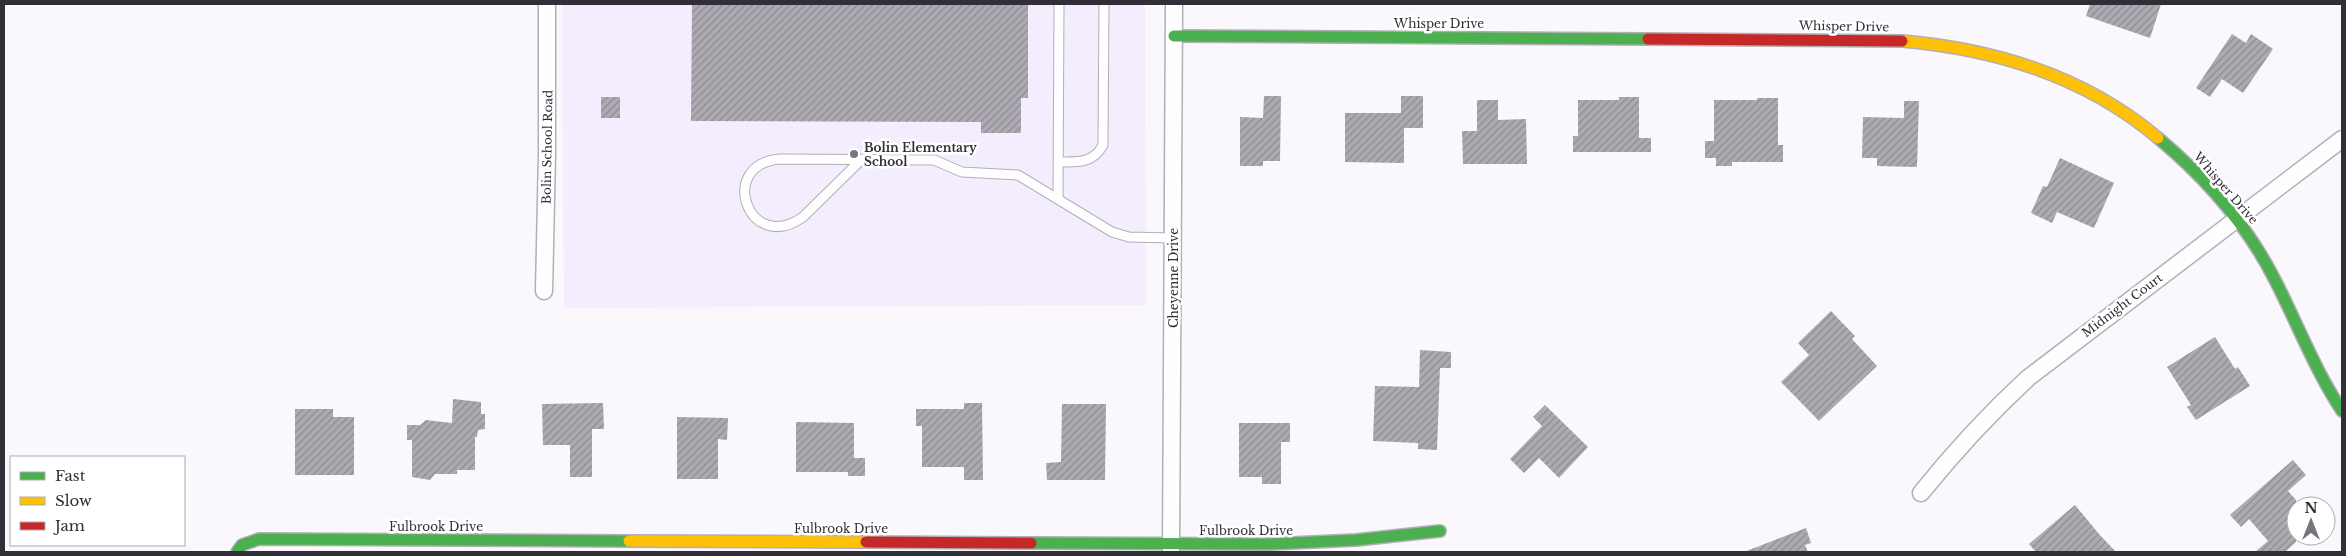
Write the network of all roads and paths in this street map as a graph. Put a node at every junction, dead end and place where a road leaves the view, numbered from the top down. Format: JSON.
{"nodes":[{"id":1,"x":547,"y":4,"type":"edge"},
{"id":2,"x":1060,"y":4,"type":"edge"},
{"id":3,"x":1104,"y":4,"type":"edge"},
{"id":4,"x":1174,"y":4,"type":"edge"},
{"id":5,"x":1174,"y":36,"type":"junction"},
{"id":6,"x":2342,"y":139,"type":"edge"},
{"id":7,"x":862,"y":159,"type":"junction"},
{"id":8,"x":1058,"y":162,"type":"junction"},
{"id":9,"x":1058,"y":199,"type":"junction"},
{"id":10,"x":2237,"y":218,"type":"junction"},
{"id":11,"x":1173,"y":238,"type":"junction"},
{"id":12,"x":544,"y":291,"type":"dead end"},
{"id":13,"x":2342,"y":411,"type":"edge"},
{"id":14,"x":1921,"y":493,"type":"dead end"},
{"id":15,"x":1440,"y":532,"type":"dead end"},
{"id":16,"x":239,"y":548,"type":"edge"},
{"id":17,"x":1170,"y":548,"type":"edge"}],
"edges":[{"from":1,"to":12,"type":"street","name":"Bolin School Road"},
{"from":2,"to":8,"type":"lane"},
{"from":3,"to":8,"type":"lane"},
{"from":4,"to":5,"type":"street","name":"Cheyenne Drive"},
{"from":5,"to":10,"type":"street","name":"Whisper Drive"},
{"from":5,"to":11,"type":"street","name":"Cheyenne Drive"},
{"from":6,"to":10,"type":"street","name":"Midnight Court"},
{"from":7,"to":7,"type":"lane"},
{"from":7,"to":9,"type":"lane"},
{"from":8,"to":9,"type":"lane"},
{"from":9,"to":11,"type":"lane"},
{"from":10,"to":13,"type":"street","name":"Whisper Drive"},
{"from":10,"to":14,"type":"street","name":"Midnight Court"},
{"from":11,"to":17,"type":"street","name":"Cheyenne Drive"},
{"from":15,"to":17,"type":"street","name":"Fulbrook Drive"},
{"from":16,"to":17,"type":"street","name":"Fulbrook Drive"}]}
